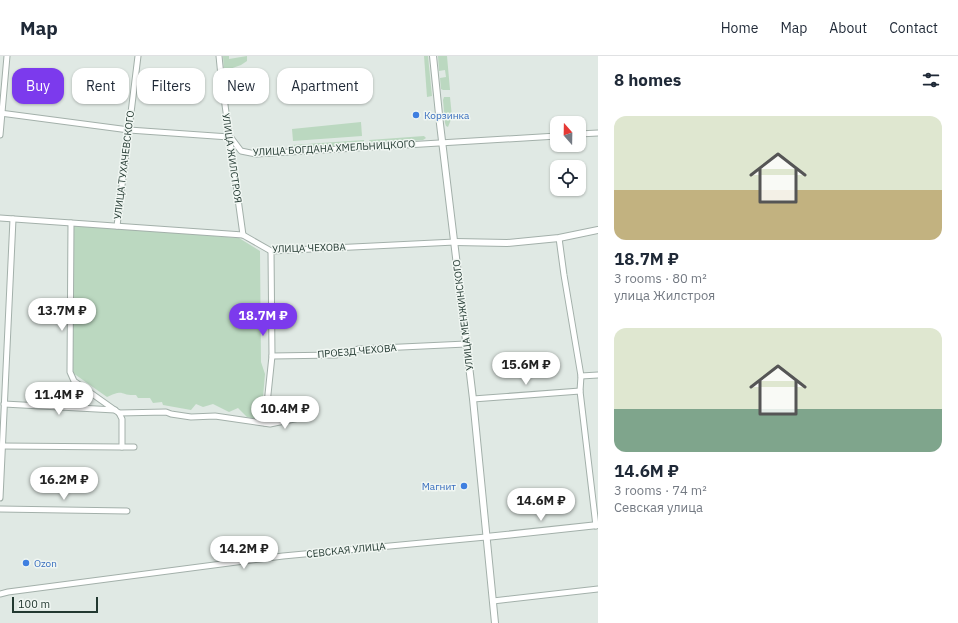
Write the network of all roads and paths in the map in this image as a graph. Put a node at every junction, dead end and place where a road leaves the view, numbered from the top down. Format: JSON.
{"nodes":[{"id":1,"x":8,"y":56,"type":"edge"},
{"id":2,"x":138,"y":56,"type":"edge"},
{"id":3,"x":219,"y":56,"type":"edge"},
{"id":4,"x":433,"y":56,"type":"edge"},
{"id":5,"x":1,"y":113,"type":"edge"},
{"id":6,"x":129,"y":130,"type":"junction"},
{"id":7,"x":598,"y":133,"type":"edge"},
{"id":8,"x":586,"y":134,"type":"edge"},
{"id":9,"x":0,"y":135,"type":"edge"},
{"id":10,"x":550,"y":136,"type":"edge"},
{"id":11,"x":229,"y":137,"type":"junction"},
{"id":12,"x":442,"y":142,"type":"junction"},
{"id":13,"x":0,"y":218,"type":"edge"},
{"id":14,"x":13,"y":219,"type":"junction"},
{"id":15,"x":71,"y":223,"type":"junction"},
{"id":16,"x":117,"y":226,"type":"junction"},
{"id":17,"x":598,"y":230,"type":"edge"},
{"id":18,"x":243,"y":235,"type":"junction"},
{"id":19,"x":559,"y":238,"type":"junction"},
{"id":20,"x":455,"y":242,"type":"junction"},
{"id":21,"x":271,"y":251,"type":"junction"},
{"id":22,"x":466,"y":344,"type":"junction"},
{"id":23,"x":0,"y":350,"type":"edge"},
{"id":24,"x":7,"y":351,"type":"junction"},
{"id":25,"x":272,"y":356,"type":"junction"},
{"id":26,"x":598,"y":375,"type":"edge"},
{"id":27,"x":582,"y":376,"type":"junction"},
{"id":28,"x":580,"y":391,"type":"junction"},
{"id":29,"x":473,"y":399,"type":"junction"},
{"id":30,"x":4,"y":404,"type":"junction"},
{"id":31,"x":117,"y":411,"type":"junction"},
{"id":32,"x":304,"y":417,"type":"dead end"},
{"id":33,"x":265,"y":424,"type":"junction"},
{"id":34,"x":2,"y":446,"type":"junction"},
{"id":35,"x":122,"y":447,"type":"junction"},
{"id":36,"x":134,"y":447,"type":"dead end"},
{"id":37,"x":0,"y":498,"type":"edge"},
{"id":38,"x":0,"y":509,"type":"edge"},
{"id":39,"x":127,"y":510,"type":"dead end"},
{"id":40,"x":597,"y":525,"type":"edge"},
{"id":41,"x":486,"y":537,"type":"junction"},
{"id":42,"x":598,"y":589,"type":"edge"},
{"id":43,"x":0,"y":594,"type":"edge"},
{"id":44,"x":493,"y":602,"type":"junction"},
{"id":45,"x":495,"y":623,"type":"edge"}],
"edges":[{"from":1,"to":5,"type":"street"},
{"from":2,"to":6,"type":"street","name":"УЛИЦА ТУХАЧЕВСКОГО"},
{"from":3,"to":11,"type":"street","name":"УЛИЦА ЖИЛСТРОЯ"},
{"from":4,"to":12,"type":"street","name":"УЛИЦА МЕНЖИНСКОГО"},
{"from":5,"to":6,"type":"street"},
{"from":5,"to":9,"type":"street"},
{"from":6,"to":11,"type":"street"},
{"from":6,"to":16,"type":"street","name":"УЛИЦА ТУХАЧЕВСКОГО"},
{"from":7,"to":8,"type":"street"},
{"from":10,"to":12,"type":"street","name":"УЛИЦА БОГДАНА ХМЕЛЬНИЦКОГО"},
{"from":11,"to":12,"type":"street","name":"УЛИЦА БОГДАНА ХМЕЛЬНИЦКОГО"},
{"from":11,"to":18,"type":"street","name":"УЛИЦА ЖИЛСТРОЯ"},
{"from":12,"to":20,"type":"street","name":"УЛИЦА МЕНЖИНСКОГО"},
{"from":13,"to":14,"type":"street","name":"УЛИЦА ЧЕХОВА"},
{"from":14,"to":15,"type":"street","name":"УЛИЦА ЧЕХОВА"},
{"from":14,"to":24,"type":"street"},
{"from":15,"to":16,"type":"street","name":"УЛИЦА ЧЕХОВА"},
{"from":15,"to":31,"type":"street"},
{"from":16,"to":18,"type":"street","name":"УЛИЦА ЧЕХОВА"},
{"from":17,"to":19,"type":"street","name":"УЛИЦА ЧЕХОВА"},
{"from":18,"to":21,"type":"street","name":"УЛИЦА ЧЕХОВА"},
{"from":19,"to":20,"type":"street","name":"УЛИЦА ЧЕХОВА"},
{"from":19,"to":27,"type":"street"},
{"from":20,"to":21,"type":"street","name":"УЛИЦА ЧЕХОВА"},
{"from":20,"to":22,"type":"street","name":"УЛИЦА МЕНЖИНСКОГО"},
{"from":21,"to":25,"type":"street"},
{"from":22,"to":25,"type":"street","name":"ПРОЕЗД ЧЕХОВА"},
{"from":22,"to":29,"type":"street","name":"УЛИЦА МЕНЖИНСКОГО"},
{"from":23,"to":24,"type":"street"},
{"from":24,"to":30,"type":"street"},
{"from":25,"to":33,"type":"street"},
{"from":26,"to":27,"type":"street"},
{"from":27,"to":28,"type":"street"},
{"from":28,"to":29,"type":"street"},
{"from":28,"to":40,"type":"street"},
{"from":29,"to":41,"type":"street","name":"УЛИЦА МЕНЖИНСКОГО"},
{"from":30,"to":31,"type":"street"},
{"from":30,"to":34,"type":"street"},
{"from":31,"to":33,"type":"street"},
{"from":31,"to":35,"type":"street"},
{"from":32,"to":33,"type":"street"},
{"from":34,"to":35,"type":"street"},
{"from":34,"to":37,"type":"street"},
{"from":35,"to":36,"type":"street"},
{"from":38,"to":39,"type":"street"},
{"from":40,"to":41,"type":"street","name":"СЕВСКАЯ УЛИЦА"},
{"from":41,"to":43,"type":"street","name":"СЕВСКАЯ УЛИЦА"},
{"from":41,"to":44,"type":"street","name":"УЛИЦА МЕНЖИНСКОГО"},
{"from":42,"to":44,"type":"street"},
{"from":44,"to":45,"type":"street","name":"УЛИЦА МЕНЖИНСКОГО"}]}
